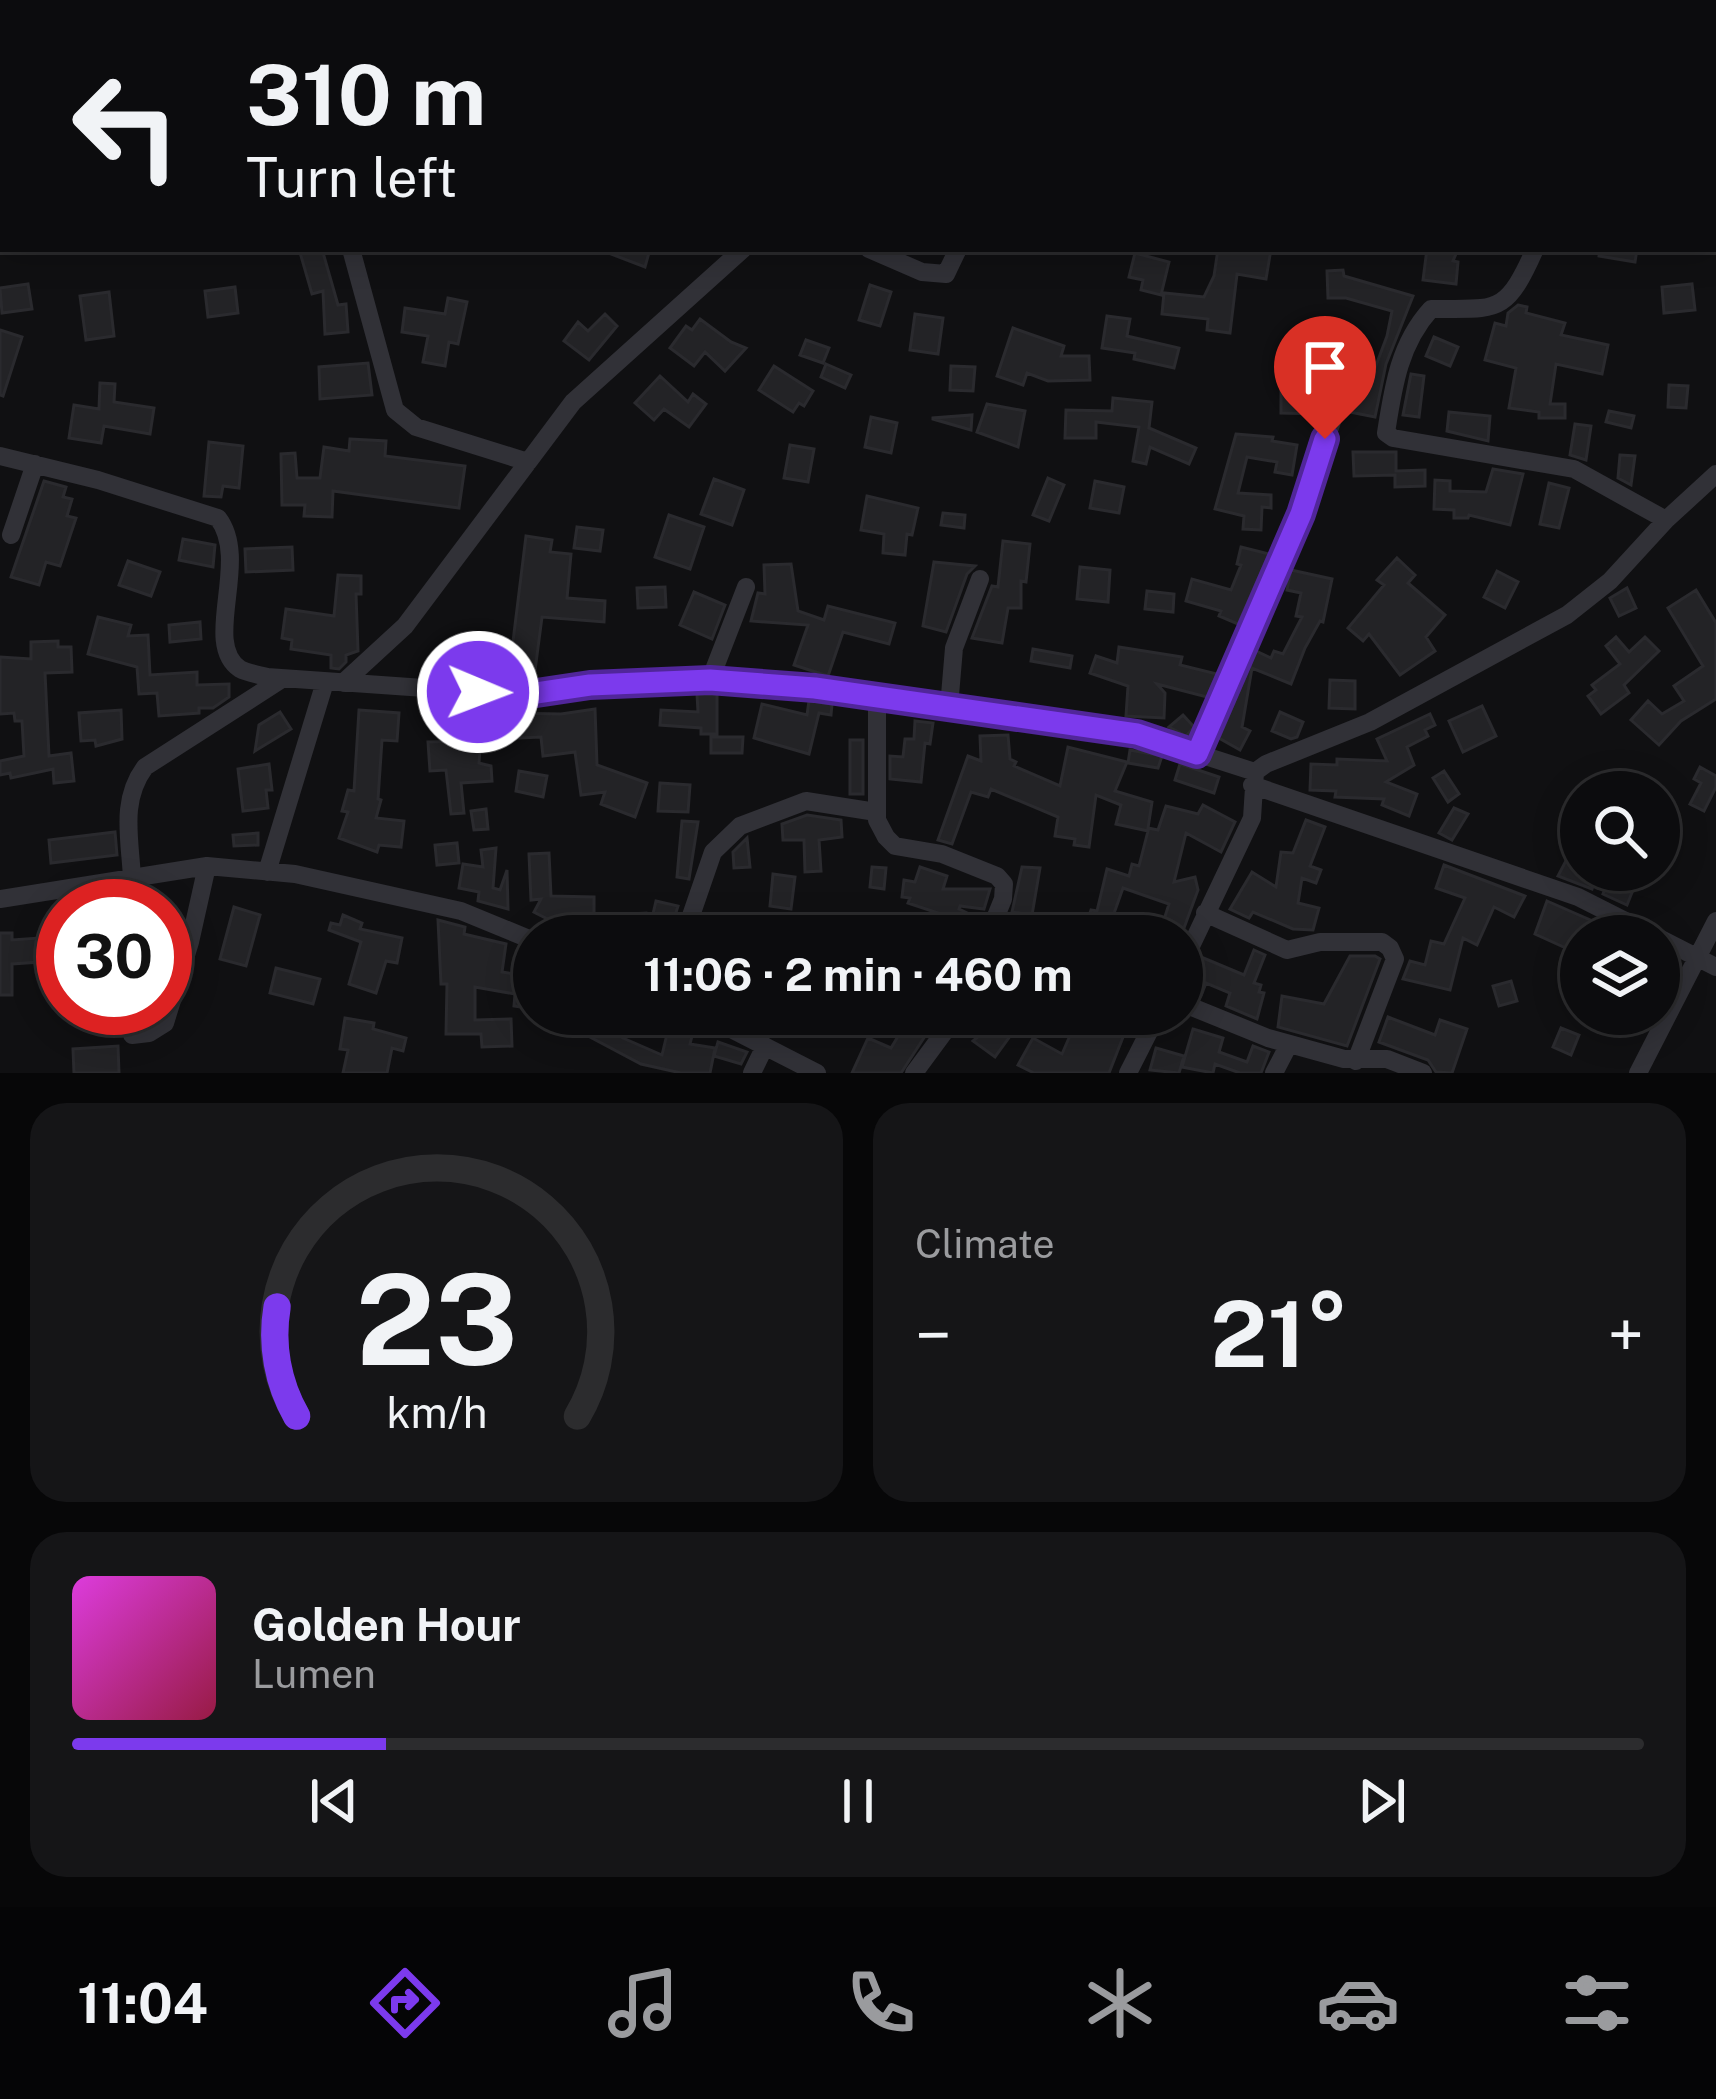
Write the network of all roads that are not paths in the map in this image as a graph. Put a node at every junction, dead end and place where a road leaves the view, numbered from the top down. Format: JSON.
{"nodes":[{"id":1,"x":352,"y":252,"type":"edge"},
{"id":2,"x":740,"y":252,"type":"edge"},
{"id":3,"x":876,"y":252,"type":"edge"},
{"id":4,"x":957,"y":252,"type":"edge"},
{"id":5,"x":1533,"y":252,"type":"edge"},
{"id":6,"x":1351,"y":365,"type":"dead end"},
{"id":7,"x":0,"y":456,"type":"edge"},
{"id":8,"x":528,"y":462,"type":"junction"},
{"id":9,"x":35,"y":464,"type":"junction"},
{"id":10,"x":1716,"y":474,"type":"edge"},
{"id":11,"x":1666,"y":520,"type":"junction"},
{"id":12,"x":10,"y":535,"type":"dead end"},
{"id":13,"x":980,"y":579,"type":"dead end"},
{"id":14,"x":746,"y":586,"type":"dead end"},
{"id":15,"x":282,"y":679,"type":"junction"},
{"id":16,"x":710,"y":680,"type":"junction"},
{"id":17,"x":334,"y":683,"type":"junction"},
{"id":18,"x":878,"y":697,"type":"junction"},
{"id":19,"x":949,"y":707,"type":"junction"},
{"id":20,"x":1197,"y":754,"type":"junction"},
{"id":21,"x":1254,"y":779,"type":"junction"},
{"id":22,"x":876,"y":812,"type":"junction"},
{"id":23,"x":207,"y":866,"type":"junction"},
{"id":24,"x":267,"y":872,"type":"junction"},
{"id":25,"x":132,"y":878,"type":"junction"},
{"id":26,"x":0,"y":899,"type":"edge"},
{"id":27,"x":1205,"y":913,"type":"junction"},
{"id":28,"x":691,"y":915,"type":"edge"},
{"id":29,"x":997,"y":915,"type":"edge"},
{"id":30,"x":1614,"y":915,"type":"edge"},
{"id":31,"x":1203,"y":917,"type":"edge"},
{"id":32,"x":1716,"y":921,"type":"edge"},
{"id":33,"x":513,"y":932,"type":"edge"},
{"id":34,"x":192,"y":933,"type":"edge"},
{"id":35,"x":1680,"y":949,"type":"edge"},
{"id":36,"x":1696,"y":957,"type":"junction"},
{"id":37,"x":1716,"y":967,"type":"edge"},
{"id":38,"x":1203,"y":1011,"type":"edge"},
{"id":39,"x":743,"y":1035,"type":"edge"},
{"id":40,"x":941,"y":1035,"type":"edge"},
{"id":41,"x":1147,"y":1035,"type":"edge"},
{"id":42,"x":1289,"y":1044,"type":"junction"},
{"id":43,"x":765,"y":1046,"type":"junction"},
{"id":44,"x":1356,"y":1061,"type":"junction"},
{"id":45,"x":1392,"y":1068,"type":"edge"},
{"id":46,"x":752,"y":1073,"type":"edge"},
{"id":47,"x":817,"y":1073,"type":"edge"},
{"id":48,"x":914,"y":1073,"type":"edge"},
{"id":49,"x":1128,"y":1073,"type":"edge"},
{"id":50,"x":1274,"y":1073,"type":"edge"},
{"id":51,"x":1423,"y":1073,"type":"edge"},
{"id":52,"x":1638,"y":1073,"type":"edge"}],
"edges":[{"from":1,"to":8,"type":"street"},
{"from":2,"to":8,"type":"street"},
{"from":3,"to":4,"type":"street"},
{"from":5,"to":11,"type":"street"},
{"from":6,"to":20,"type":"street"},
{"from":7,"to":9,"type":"street"},
{"from":8,"to":17,"type":"street"},
{"from":9,"to":12,"type":"street"},
{"from":9,"to":15,"type":"street"},
{"from":10,"to":11,"type":"street"},
{"from":11,"to":21,"type":"street"},
{"from":13,"to":19,"type":"street"},
{"from":14,"to":16,"type":"street"},
{"from":15,"to":17,"type":"street"},
{"from":15,"to":25,"type":"street"},
{"from":16,"to":17,"type":"street"},
{"from":16,"to":18,"type":"street"},
{"from":17,"to":24,"type":"street"},
{"from":18,"to":19,"type":"street"},
{"from":18,"to":22,"type":"street"},
{"from":19,"to":20,"type":"street"},
{"from":20,"to":21,"type":"street"},
{"from":21,"to":27,"type":"street"},
{"from":21,"to":30,"type":"street"},
{"from":22,"to":28,"type":"street"},
{"from":22,"to":29,"type":"street"},
{"from":23,"to":24,"type":"street"},
{"from":23,"to":25,"type":"street"},
{"from":23,"to":34,"type":"street"},
{"from":24,"to":33,"type":"street"},
{"from":25,"to":26,"type":"street"},
{"from":27,"to":31,"type":"street"},
{"from":27,"to":44,"type":"street"},
{"from":32,"to":36,"type":"street"},
{"from":35,"to":36,"type":"street"},
{"from":36,"to":37,"type":"street"},
{"from":36,"to":52,"type":"street"},
{"from":38,"to":42,"type":"street"},
{"from":39,"to":43,"type":"street"},
{"from":40,"to":48,"type":"street"},
{"from":41,"to":49,"type":"street"},
{"from":42,"to":44,"type":"street"},
{"from":42,"to":50,"type":"street"},
{"from":43,"to":46,"type":"street"},
{"from":43,"to":47,"type":"street"},
{"from":44,"to":45,"type":"street"},
{"from":45,"to":51,"type":"street"}]}
